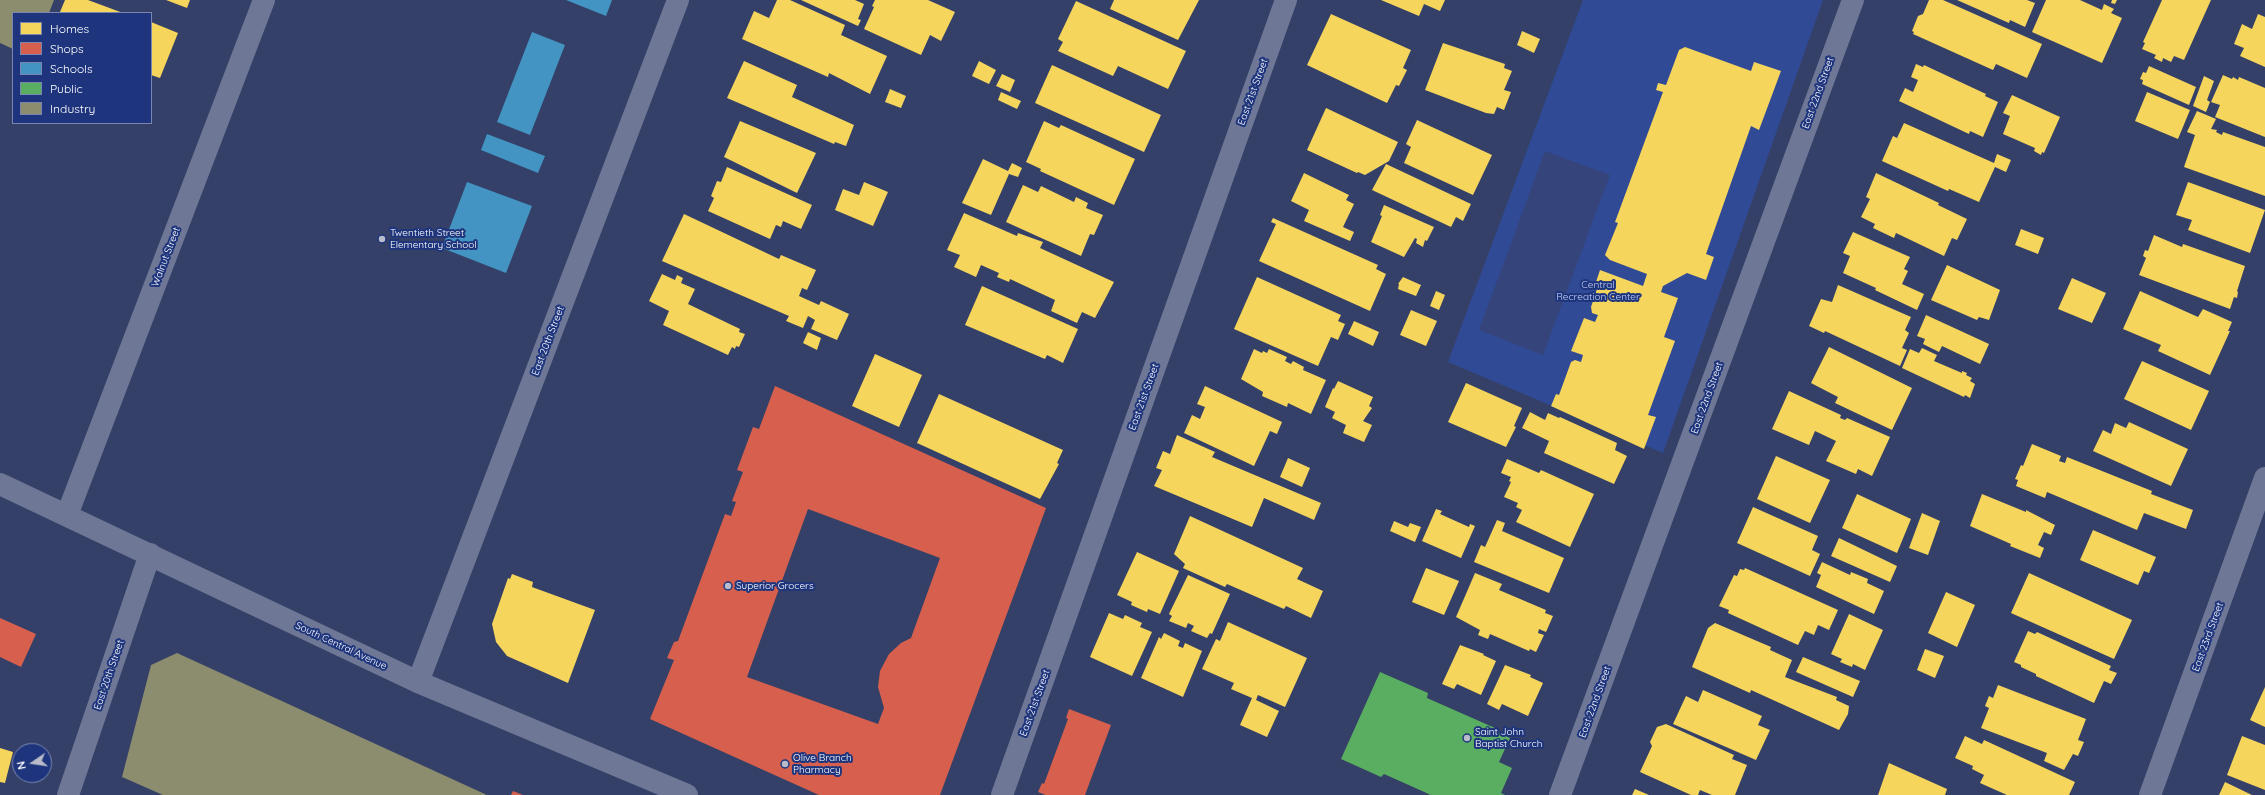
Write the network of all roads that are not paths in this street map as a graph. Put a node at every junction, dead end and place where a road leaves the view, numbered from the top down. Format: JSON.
{"nodes":[{"id":1,"x":264,"y":0,"type":"edge"},
{"id":2,"x":678,"y":0,"type":"edge"},
{"id":3,"x":1286,"y":0,"type":"edge"},
{"id":4,"x":1853,"y":0,"type":"edge"},
{"id":5,"x":2265,"y":478,"type":"edge"},
{"id":6,"x":0,"y":484,"type":"edge"},
{"id":7,"x":67,"y":515,"type":"junction"},
{"id":8,"x":150,"y":554,"type":"junction"},
{"id":9,"x":418,"y":682,"type":"junction"},
{"id":10,"x":660,"y":790,"type":"edge"},
{"id":11,"x":68,"y":795,"type":"edge"},
{"id":12,"x":687,"y":795,"type":"edge"},
{"id":13,"x":1002,"y":795,"type":"edge"},
{"id":14,"x":1560,"y":795,"type":"edge"},
{"id":15,"x":2150,"y":795,"type":"edge"}],
"edges":[{"from":1,"to":7,"type":"street","name":"Walnut Street"},
{"from":2,"to":9,"type":"street","name":"East 20th Street"},
{"from":3,"to":13,"type":"street","name":"East 21st Street"},
{"from":4,"to":14,"type":"street","name":"East 22nd Street"},
{"from":5,"to":15,"type":"street","name":"East 23rd Street"},
{"from":6,"to":7,"type":"main road","name":"South Central Avenue"},
{"from":7,"to":8,"type":"main road","name":"South Central Avenue"},
{"from":8,"to":9,"type":"main road","name":"South Central Avenue"},
{"from":8,"to":11,"type":"street","name":"East 20th Street"},
{"from":9,"to":10,"type":"main road","name":"South Central Avenue"},
{"from":10,"to":12,"type":"main road","name":"South Central Avenue"}]}
